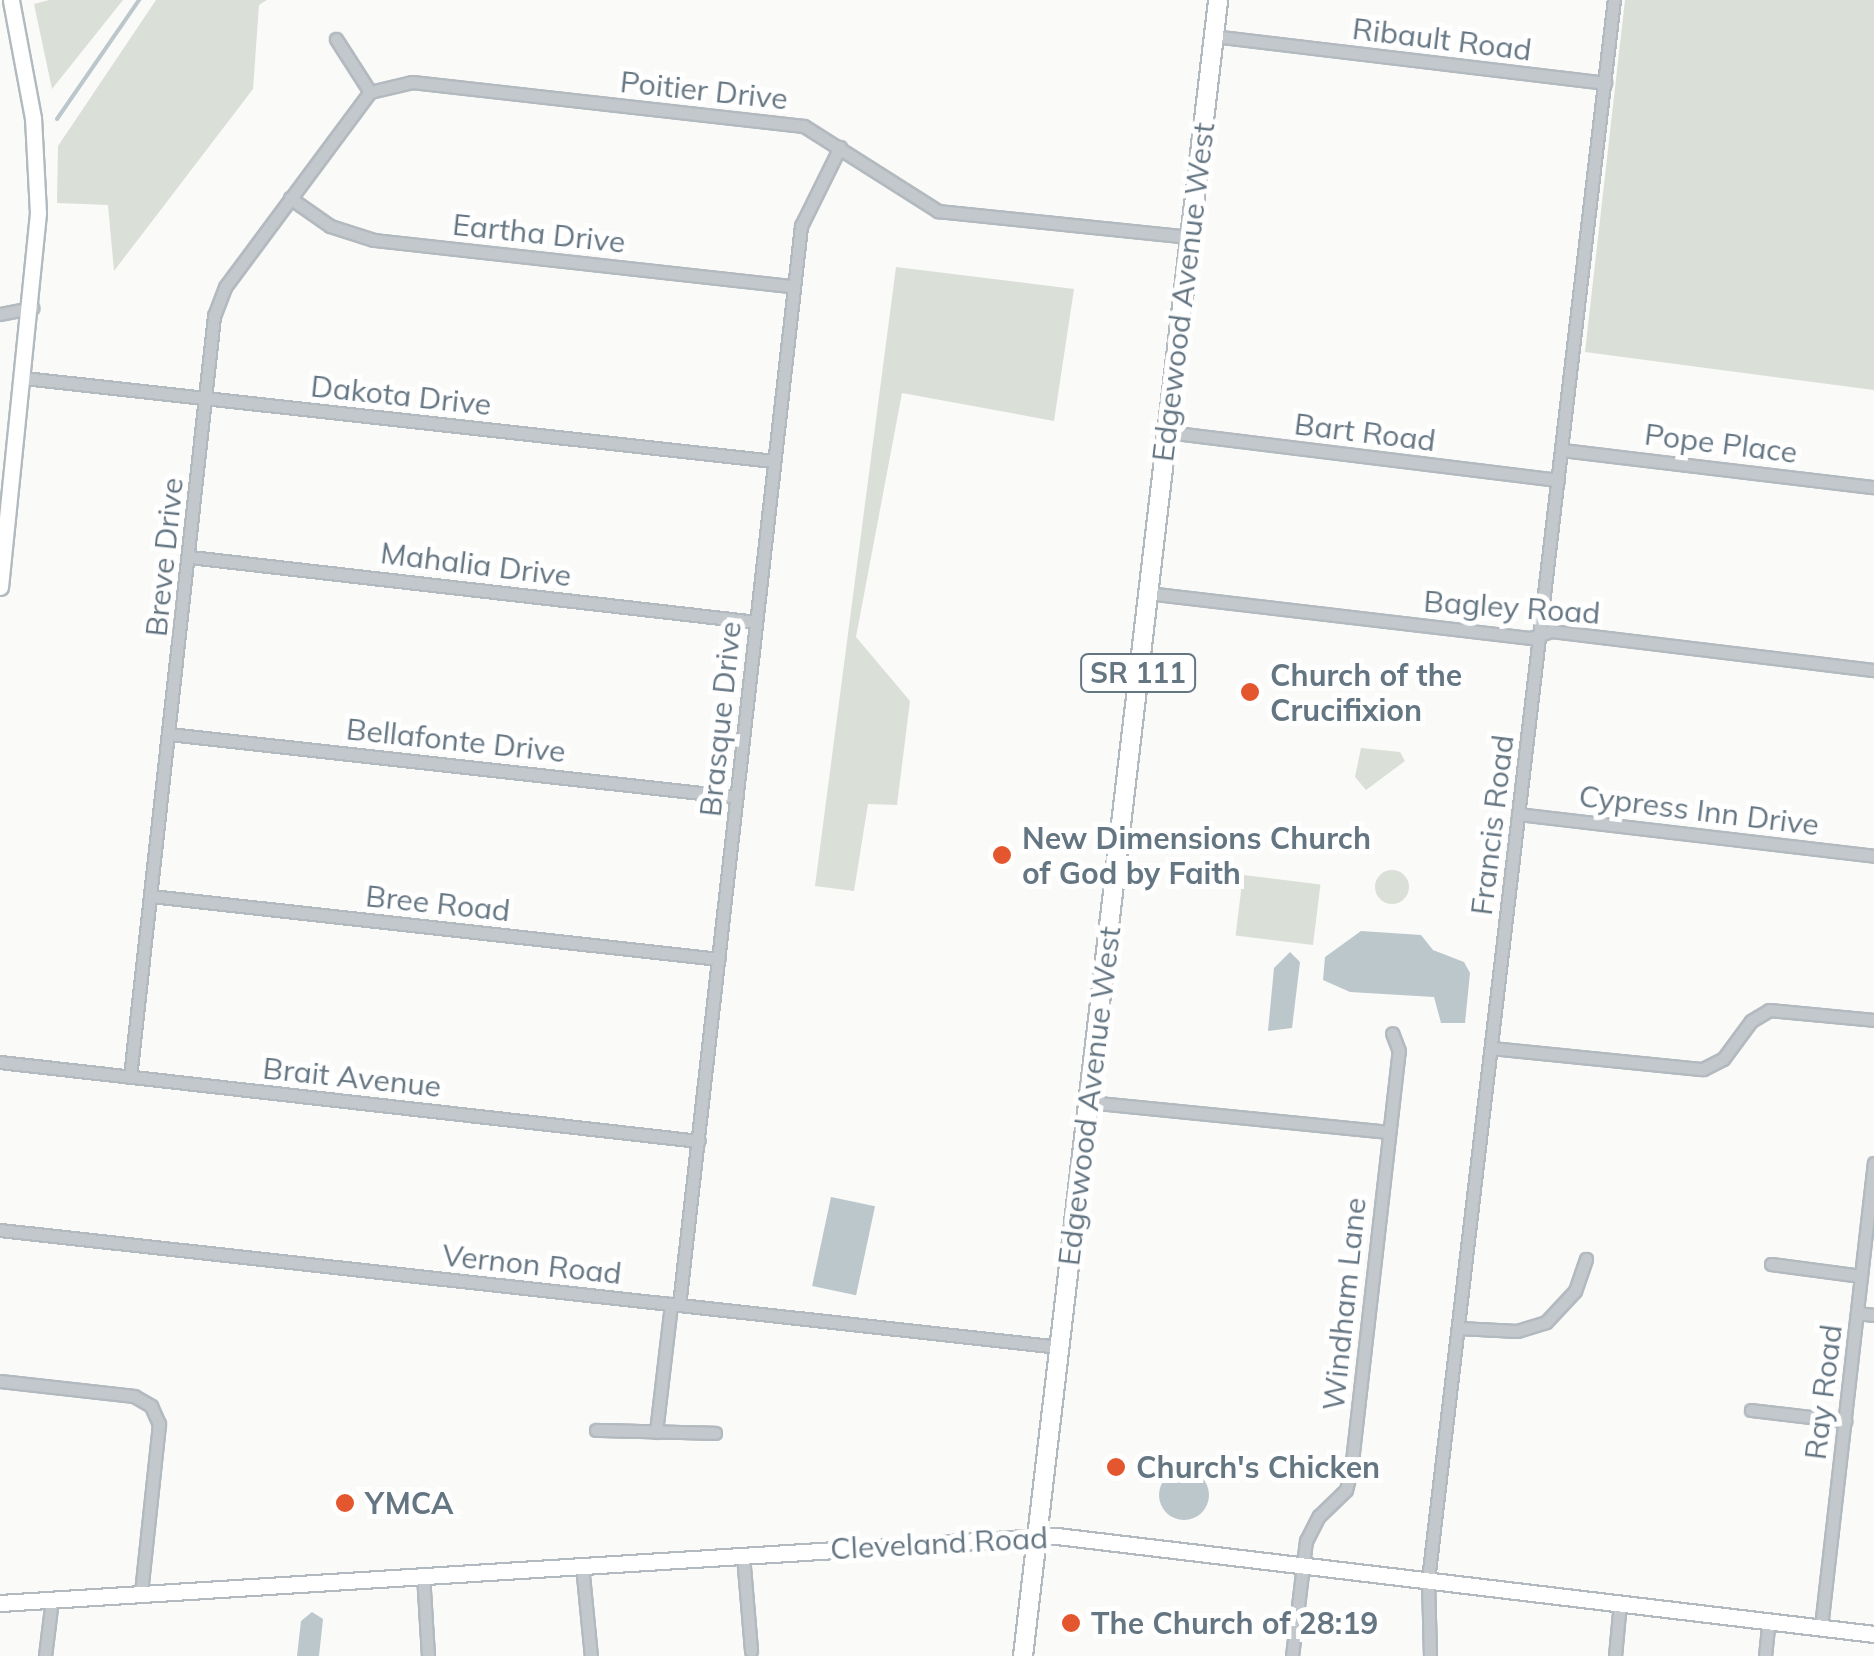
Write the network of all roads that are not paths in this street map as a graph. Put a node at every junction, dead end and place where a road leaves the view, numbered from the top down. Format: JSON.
{"nodes":[{"id":1,"x":1218,"y":0,"type":"edge"},
{"id":2,"x":1614,"y":0,"type":"edge"},
{"id":3,"x":7,"y":4,"type":"edge"},
{"id":4,"x":1213,"y":36,"type":"junction"},
{"id":5,"x":336,"y":39,"type":"dead end"},
{"id":6,"x":1605,"y":83,"type":"junction"},
{"id":7,"x":370,"y":92,"type":"junction"},
{"id":8,"x":840,"y":147,"type":"junction"},
{"id":9,"x":290,"y":198,"type":"junction"},
{"id":10,"x":1190,"y":237,"type":"junction"},
{"id":11,"x":794,"y":286,"type":"junction"},
{"id":12,"x":32,"y":308,"type":"junction"},
{"id":13,"x":0,"y":314,"type":"edge"},
{"id":14,"x":24,"y":378,"type":"junction"},
{"id":15,"x":206,"y":399,"type":"junction"},
{"id":16,"x":1167,"y":432,"type":"junction"},
{"id":17,"x":1562,"y":450,"type":"junction"},
{"id":18,"x":774,"y":462,"type":"junction"},
{"id":19,"x":1558,"y":480,"type":"junction"},
{"id":20,"x":1874,"y":487,"type":"edge"},
{"id":21,"x":190,"y":557,"type":"junction"},
{"id":22,"x":0,"y":587,"type":"edge"},
{"id":23,"x":1148,"y":594,"type":"junction"},
{"id":24,"x":756,"y":622,"type":"junction"},
{"id":25,"x":1540,"y":635,"type":"junction"},
{"id":26,"x":1874,"y":670,"type":"edge"},
{"id":27,"x":169,"y":734,"type":"junction"},
{"id":28,"x":737,"y":797,"type":"junction"},
{"id":29,"x":1518,"y":814,"type":"junction"},
{"id":30,"x":1874,"y":856,"type":"edge"},
{"id":31,"x":151,"y":896,"type":"junction"},
{"id":32,"x":719,"y":959,"type":"junction"},
{"id":33,"x":1874,"y":1020,"type":"edge"},
{"id":34,"x":1392,"y":1033,"type":"dead end"},
{"id":35,"x":1491,"y":1048,"type":"junction"},
{"id":36,"x":0,"y":1062,"type":"edge"},
{"id":37,"x":130,"y":1076,"type":"junction"},
{"id":38,"x":1088,"y":1102,"type":"junction"},
{"id":39,"x":1389,"y":1132,"type":"junction"},
{"id":40,"x":699,"y":1141,"type":"junction"},
{"id":41,"x":1874,"y":1163,"type":"edge"},
{"id":42,"x":0,"y":1230,"type":"edge"},
{"id":43,"x":1586,"y":1259,"type":"dead end"},
{"id":44,"x":1771,"y":1264,"type":"dead end"},
{"id":45,"x":1861,"y":1276,"type":"junction"},
{"id":46,"x":675,"y":1305,"type":"junction"},
{"id":47,"x":1858,"y":1313,"type":"junction"},
{"id":48,"x":1874,"y":1316,"type":"edge"},
{"id":49,"x":1459,"y":1328,"type":"junction"},
{"id":50,"x":1059,"y":1347,"type":"junction"},
{"id":51,"x":0,"y":1381,"type":"edge"},
{"id":52,"x":1750,"y":1410,"type":"dead end"},
{"id":53,"x":1845,"y":1421,"type":"junction"},
{"id":54,"x":596,"y":1430,"type":"dead end"},
{"id":55,"x":656,"y":1432,"type":"junction"},
{"id":56,"x":715,"y":1433,"type":"dead end"},
{"id":57,"x":1038,"y":1536,"type":"junction"},
{"id":58,"x":742,"y":1555,"type":"junction"},
{"id":59,"x":582,"y":1565,"type":"junction"},
{"id":60,"x":1302,"y":1566,"type":"junction"},
{"id":61,"x":423,"y":1574,"type":"junction"},
{"id":62,"x":1428,"y":1580,"type":"junction"},
{"id":63,"x":140,"y":1592,"type":"junction"},
{"id":64,"x":52,"y":1599,"type":"junction"},
{"id":65,"x":0,"y":1602,"type":"edge"},
{"id":66,"x":1620,"y":1602,"type":"junction"},
{"id":67,"x":1770,"y":1620,"type":"junction"},
{"id":68,"x":1821,"y":1627,"type":"junction"},
{"id":69,"x":1874,"y":1634,"type":"edge"},
{"id":70,"x":750,"y":1651,"type":"dead end"},
{"id":71,"x":45,"y":1656,"type":"edge"},
{"id":72,"x":428,"y":1656,"type":"edge"},
{"id":73,"x":591,"y":1656,"type":"edge"},
{"id":74,"x":1023,"y":1656,"type":"edge"},
{"id":75,"x":1292,"y":1656,"type":"edge"},
{"id":76,"x":1430,"y":1656,"type":"edge"},
{"id":77,"x":1614,"y":1656,"type":"edge"},
{"id":78,"x":1766,"y":1656,"type":"edge"}],
"edges":[{"from":1,"to":4,"type":"main road","name":"Edgewood Avenue West","number":"SR 111"},
{"from":2,"to":6,"type":"street","name":"Francis Road"},
{"from":3,"to":12,"type":"street"},
{"from":4,"to":6,"type":"street","name":"Ribault Road"},
{"from":4,"to":10,"type":"main road","name":"Edgewood Avenue West","number":"SR 111"},
{"from":5,"to":7,"type":"street"},
{"from":6,"to":17,"type":"street","name":"Francis Road"},
{"from":7,"to":8,"type":"street","name":"Poitier Drive"},
{"from":7,"to":9,"type":"street","name":"Breve Drive"},
{"from":8,"to":10,"type":"street","name":"Poitier Drive"},
{"from":8,"to":11,"type":"street","name":"Brasque Drive"},
{"from":9,"to":11,"type":"street","name":"Eartha Drive"},
{"from":9,"to":15,"type":"street","name":"Breve Drive"},
{"from":10,"to":16,"type":"main road","name":"Edgewood Avenue West","number":"SR 111"},
{"from":11,"to":18,"type":"street","name":"Brasque Drive"},
{"from":12,"to":13,"type":"street"},
{"from":12,"to":14,"type":"street"},
{"from":14,"to":15,"type":"street","name":"Dakota Drive"},
{"from":14,"to":22,"type":"street"},
{"from":15,"to":18,"type":"street","name":"Dakota Drive"},
{"from":15,"to":21,"type":"street","name":"Breve Drive"},
{"from":16,"to":19,"type":"street","name":"Bart Road"},
{"from":16,"to":23,"type":"main road","name":"Edgewood Avenue West","number":"SR 111"},
{"from":17,"to":19,"type":"street","name":"Francis Road"},
{"from":17,"to":20,"type":"street","name":"Pope Place"},
{"from":18,"to":24,"type":"street","name":"Brasque Drive"},
{"from":19,"to":25,"type":"street","name":"Francis Road"},
{"from":21,"to":24,"type":"street","name":"Mahalia Drive"},
{"from":21,"to":27,"type":"street","name":"Breve Drive"},
{"from":23,"to":25,"type":"street","name":"Bagley Road"},
{"from":23,"to":38,"type":"main road","name":"Edgewood Avenue West","number":"SR 111"},
{"from":24,"to":28,"type":"street","name":"Brasque Drive"},
{"from":25,"to":26,"type":"street","name":"Bagley Road"},
{"from":25,"to":29,"type":"street","name":"Francis Road"},
{"from":27,"to":28,"type":"street","name":"Bellafonte Drive"},
{"from":27,"to":31,"type":"street","name":"Breve Drive"},
{"from":28,"to":32,"type":"street","name":"Brasque Drive"},
{"from":29,"to":30,"type":"street","name":"Cypress Inn Drive"},
{"from":29,"to":35,"type":"street","name":"Francis Road"},
{"from":31,"to":32,"type":"street","name":"Bree Road"},
{"from":31,"to":37,"type":"street","name":"Breve Drive"},
{"from":32,"to":40,"type":"street","name":"Brasque Drive"},
{"from":33,"to":35,"type":"street"},
{"from":34,"to":39,"type":"street","name":"Windham Lane"},
{"from":35,"to":49,"type":"street","name":"Francis Road"},
{"from":36,"to":37,"type":"street","name":"Brait Avenue"},
{"from":37,"to":40,"type":"street","name":"Brait Avenue"},
{"from":38,"to":39,"type":"street"},
{"from":38,"to":50,"type":"main road","name":"Edgewood Avenue West","number":"SR 111"},
{"from":39,"to":60,"type":"street","name":"Windham Lane"},
{"from":40,"to":46,"type":"street","name":"Brasque Drive"},
{"from":41,"to":45,"type":"street","name":"Ray Road"},
{"from":42,"to":46,"type":"street","name":"Vernon Road"},
{"from":43,"to":49,"type":"street"},
{"from":44,"to":45,"type":"street"},
{"from":45,"to":47,"type":"street","name":"Ray Road"},
{"from":46,"to":50,"type":"street","name":"Vernon Road"},
{"from":46,"to":55,"type":"street","name":"Brasque Drive"},
{"from":47,"to":48,"type":"street"},
{"from":47,"to":53,"type":"street","name":"Ray Road"},
{"from":49,"to":62,"type":"street","name":"Francis Road"},
{"from":50,"to":57,"type":"main road","name":"Edgewood Avenue West","number":"SR 111"},
{"from":51,"to":63,"type":"street"},
{"from":52,"to":53,"type":"street"},
{"from":53,"to":68,"type":"street","name":"Ray Road"},
{"from":54,"to":55,"type":"street"},
{"from":55,"to":56,"type":"street"},
{"from":57,"to":58,"type":"street","name":"Cleveland Road"},
{"from":57,"to":60,"type":"street","name":"Cleveland Road"},
{"from":57,"to":74,"type":"main road","name":"Edgewood Avenue West","number":"SR 111"},
{"from":58,"to":59,"type":"street","name":"Cleveland Road"},
{"from":58,"to":70,"type":"street"},
{"from":59,"to":61,"type":"street","name":"Cleveland Road"},
{"from":59,"to":73,"type":"street"},
{"from":60,"to":62,"type":"street","name":"Cleveland Road"},
{"from":60,"to":75,"type":"street","name":"Windham Lane"},
{"from":61,"to":63,"type":"street","name":"Cleveland Road"},
{"from":61,"to":72,"type":"street"},
{"from":62,"to":66,"type":"street","name":"Cleveland Road"},
{"from":62,"to":76,"type":"street","name":"Francis Road"},
{"from":63,"to":64,"type":"street","name":"Cleveland Road"},
{"from":64,"to":65,"type":"street","name":"Cleveland Road"},
{"from":64,"to":71,"type":"street"},
{"from":66,"to":67,"type":"street","name":"Cleveland Road"},
{"from":66,"to":77,"type":"street"},
{"from":67,"to":68,"type":"street","name":"Cleveland Road"},
{"from":67,"to":78,"type":"street"},
{"from":68,"to":69,"type":"street","name":"Cleveland Road"}]}
